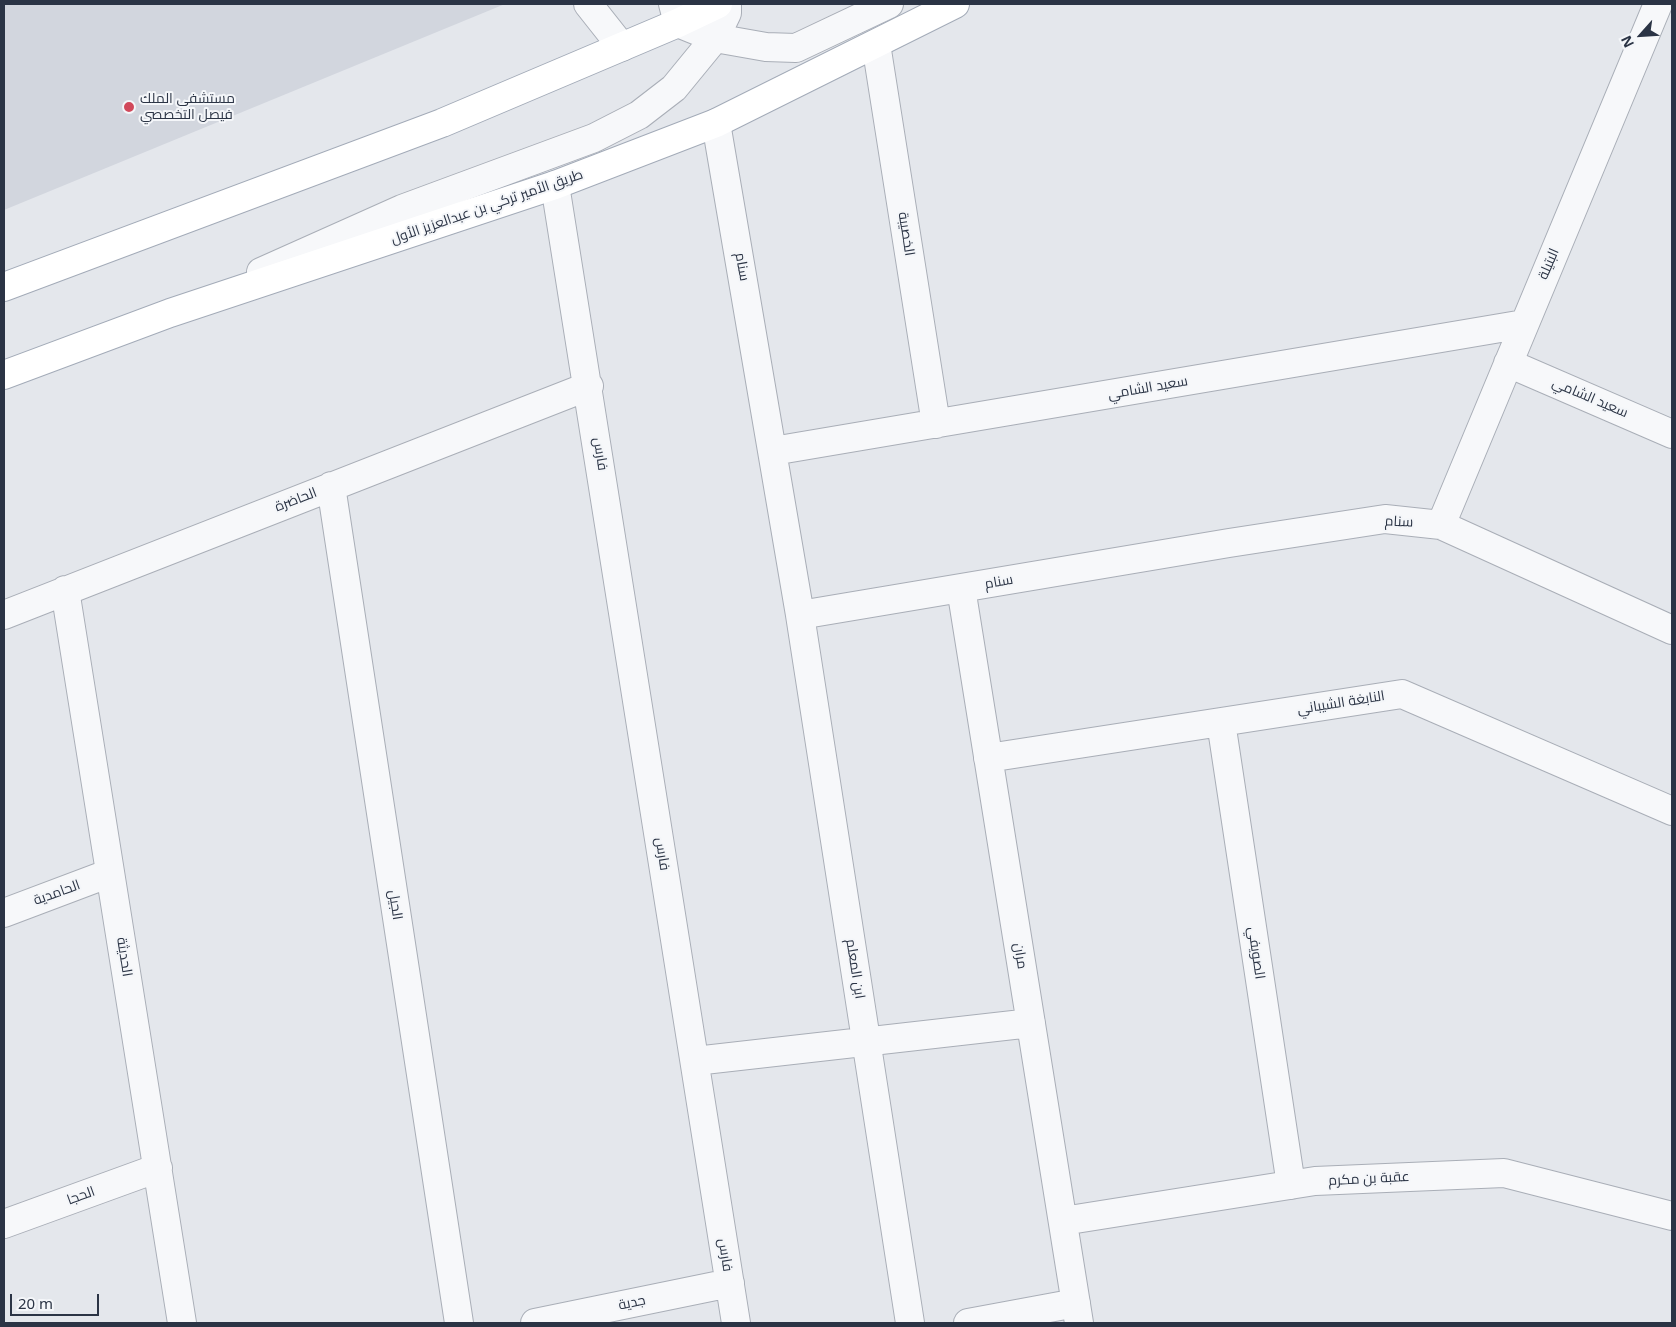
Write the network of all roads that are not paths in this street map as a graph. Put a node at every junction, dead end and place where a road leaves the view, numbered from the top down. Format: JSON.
{"nodes":[{"id":1,"x":588,"y":4,"type":"edge"},
{"id":2,"x":718,"y":4,"type":"edge"},
{"id":3,"x":728,"y":4,"type":"edge"},
{"id":4,"x":888,"y":4,"type":"edge"},
{"id":5,"x":955,"y":4,"type":"edge"},
{"id":6,"x":1658,"y":4,"type":"edge"},
{"id":7,"x":675,"y":14,"type":"edge"},
{"id":8,"x":715,"y":38,"type":"junction"},
{"id":9,"x":876,"y":44,"type":"junction"},
{"id":10,"x":622,"y":47,"type":"junction"},
{"id":11,"x":716,"y":123,"type":"junction"},
{"id":12,"x":555,"y":185,"type":"junction"},
{"id":13,"x":4,"y":287,"type":"edge"},
{"id":14,"x":170,"y":313,"type":"junction"},
{"id":15,"x":1524,"y":324,"type":"junction"},
{"id":16,"x":1508,"y":363,"type":"junction"},
{"id":17,"x":4,"y":375,"type":"edge"},
{"id":18,"x":589,"y":386,"type":"junction"},
{"id":19,"x":936,"y":424,"type":"junction"},
{"id":20,"x":1672,"y":434,"type":"edge"},
{"id":21,"x":773,"y":451,"type":"junction"},
{"id":22,"x":330,"y":486,"type":"junction"},
{"id":23,"x":1441,"y":525,"type":"junction"},
{"id":24,"x":961,"y":588,"type":"junction"},
{"id":25,"x":65,"y":590,"type":"junction"},
{"id":26,"x":4,"y":615,"type":"edge"},
{"id":27,"x":800,"y":615,"type":"junction"},
{"id":28,"x":1672,"y":630,"type":"edge"},
{"id":29,"x":1221,"y":722,"type":"junction"},
{"id":30,"x":988,"y":758,"type":"junction"},
{"id":31,"x":1672,"y":811,"type":"edge"},
{"id":32,"x":110,"y":873,"type":"junction"},
{"id":33,"x":4,"y":913,"type":"edge"},
{"id":34,"x":1031,"y":1023,"type":"junction"},
{"id":35,"x":866,"y":1042,"type":"junction"},
{"id":36,"x":695,"y":1061,"type":"junction"},
{"id":37,"x":158,"y":1168,"type":"junction"},
{"id":38,"x":1290,"y":1185,"type":"junction"},
{"id":39,"x":1672,"y":1216,"type":"edge"},
{"id":40,"x":1063,"y":1221,"type":"junction"},
{"id":41,"x":4,"y":1224,"type":"edge"},
{"id":42,"x":730,"y":1283,"type":"junction"},
{"id":43,"x":1078,"y":1313,"type":"edge"},
{"id":44,"x":182,"y":1323,"type":"edge"},
{"id":45,"x":459,"y":1323,"type":"edge"},
{"id":46,"x":535,"y":1323,"type":"edge"},
{"id":47,"x":736,"y":1323,"type":"edge"},
{"id":48,"x":910,"y":1323,"type":"edge"},
{"id":49,"x":968,"y":1323,"type":"edge"}],
"edges":[{"from":1,"to":10,"type":"street"},
{"from":2,"to":7,"type":"main road"},
{"from":3,"to":8,"type":"street"},
{"from":4,"to":8,"type":"street"},
{"from":5,"to":9,"type":"main road","name":"طريق الأمير تركي بن عبدالعزيز الأول"},
{"from":6,"to":15,"type":"street","name":"البتيلة"},
{"from":7,"to":8,"type":"street"},
{"from":7,"to":10,"type":"main road"},
{"from":8,"to":14,"type":"street"},
{"from":9,"to":11,"type":"main road","name":"طريق الأمير تركي بن عبدالعزيز الأول"},
{"from":9,"to":19,"type":"street","name":"الخصيبة"},
{"from":10,"to":13,"type":"main road"},
{"from":11,"to":12,"type":"main road","name":"طريق الأمير تركي بن عبدالعزيز الأول"},
{"from":11,"to":21,"type":"street","name":"سنام"},
{"from":12,"to":14,"type":"main road","name":"طريق الأمير تركي بن عبدالعزيز الأول"},
{"from":12,"to":18,"type":"street","name":"فارس"},
{"from":14,"to":17,"type":"main road","name":"طريق الأمير تركي بن عبدالعزيز الأول"},
{"from":15,"to":16,"type":"street","name":"البتيلة"},
{"from":15,"to":19,"type":"street","name":"سعيد الشامي"},
{"from":16,"to":20,"type":"street","name":"سعيد الشامي"},
{"from":16,"to":23,"type":"street","name":"البتيلة"},
{"from":18,"to":22,"type":"street","name":"الحاضرة"},
{"from":18,"to":36,"type":"street","name":"فارس"},
{"from":19,"to":21,"type":"street","name":"سعيد الشامي"},
{"from":21,"to":27,"type":"street","name":"سنام"},
{"from":22,"to":25,"type":"street","name":"الحاضرة"},
{"from":22,"to":45,"type":"street","name":"الجيل"},
{"from":23,"to":24,"type":"street","name":"سنام"},
{"from":23,"to":28,"type":"street","name":"سنام"},
{"from":24,"to":27,"type":"street","name":"سنام"},
{"from":24,"to":30,"type":"street","name":"مران"},
{"from":25,"to":26,"type":"street","name":"الحاضرة"},
{"from":25,"to":32,"type":"street","name":"الحديثة"},
{"from":27,"to":35,"type":"street","name":"ابن المعلم"},
{"from":29,"to":30,"type":"street","name":"النابغة الشيباني"},
{"from":29,"to":31,"type":"street","name":"النابغة الشيباني"},
{"from":29,"to":38,"type":"street","name":"الصويفي"},
{"from":30,"to":34,"type":"street","name":"مران"},
{"from":32,"to":33,"type":"street","name":"الحامدية"},
{"from":32,"to":37,"type":"street","name":"الحديثة"},
{"from":34,"to":35,"type":"street"},
{"from":34,"to":40,"type":"street","name":"مران"},
{"from":35,"to":36,"type":"street"},
{"from":35,"to":48,"type":"street","name":"ابن المعلم"},
{"from":36,"to":42,"type":"street","name":"فارس"},
{"from":37,"to":41,"type":"street","name":"الحجا"},
{"from":37,"to":44,"type":"street","name":"الحديثة"},
{"from":38,"to":39,"type":"street","name":"عقبة بن مكرم"},
{"from":38,"to":40,"type":"street","name":"عقبة بن مكرم"},
{"from":40,"to":43,"type":"street","name":"مران"},
{"from":42,"to":46,"type":"street","name":"جدية"},
{"from":42,"to":47,"type":"street","name":"فارس"},
{"from":43,"to":49,"type":"street"}]}
